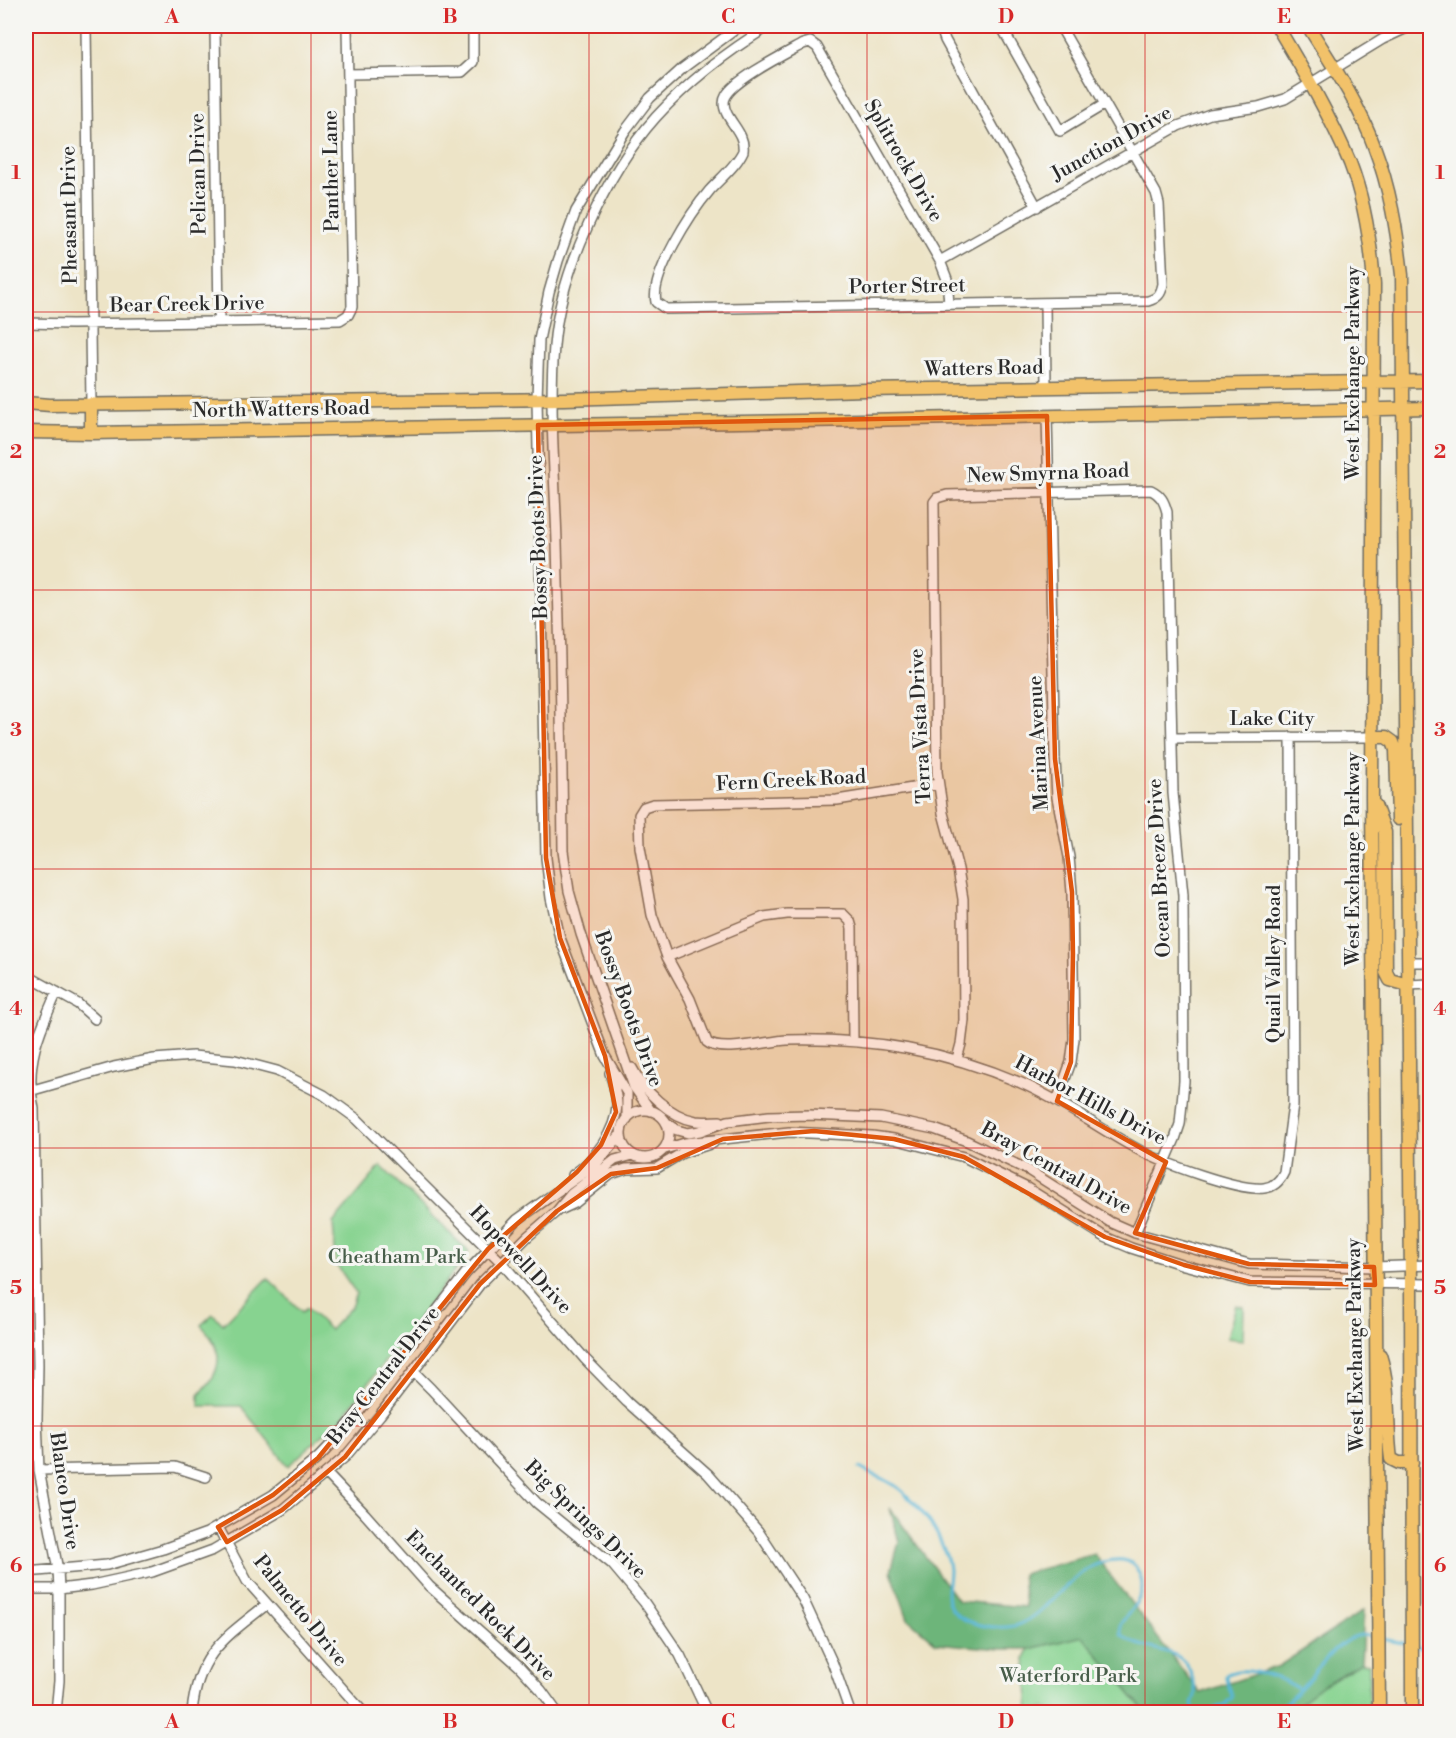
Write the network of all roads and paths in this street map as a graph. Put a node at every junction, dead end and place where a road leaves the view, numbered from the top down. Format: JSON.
{"nodes":[{"id":1,"x":86,"y":26,"type":"edge"},
{"id":2,"x":214,"y":26,"type":"edge"},
{"id":3,"x":347,"y":26,"type":"edge"},
{"id":4,"x":473,"y":26,"type":"edge"},
{"id":5,"x":740,"y":26,"type":"edge"},
{"id":6,"x":769,"y":26,"type":"edge"},
{"id":7,"x":940,"y":26,"type":"edge"},
{"id":8,"x":1001,"y":26,"type":"edge"},
{"id":9,"x":1060,"y":26,"type":"edge"},
{"id":10,"x":1277,"y":26,"type":"edge"},
{"id":11,"x":1308,"y":26,"type":"edge"},
{"id":12,"x":1411,"y":26,"type":"edge"},
{"id":13,"x":683,"y":68,"type":"junction"},
{"id":14,"x":1335,"y":69,"type":"junction"},
{"id":15,"x":348,"y":74,"type":"junction"},
{"id":16,"x":693,"y":81,"type":"junction"},
{"id":17,"x":1311,"y":84,"type":"junction"},
{"id":18,"x":1106,"y":104,"type":"junction"},
{"id":19,"x":1133,"y":152,"type":"junction"},
{"id":20,"x":1037,"y":207,"type":"junction"},
{"id":21,"x":940,"y":261,"type":"junction"},
{"id":22,"x":656,"y":302,"type":"joint"},
{"id":23,"x":1045,"y":303,"type":"junction"},
{"id":24,"x":949,"y":304,"type":"junction"},
{"id":25,"x":348,"y":315,"type":"joint"},
{"id":26,"x":26,"y":322,"type":"edge"},
{"id":27,"x":219,"y":322,"type":"junction"},
{"id":28,"x":90,"y":324,"type":"junction"},
{"id":29,"x":1374,"y":381,"type":"junction"},
{"id":30,"x":1403,"y":381,"type":"junction"},
{"id":31,"x":1431,"y":381,"type":"edge"},
{"id":32,"x":1046,"y":387,"type":"junction"},
{"id":33,"x":537,"y":399,"type":"junction"},
{"id":34,"x":553,"y":399,"type":"junction"},
{"id":35,"x":26,"y":403,"type":"edge"},
{"id":36,"x":91,"y":404,"type":"junction"},
{"id":37,"x":1374,"y":408,"type":"junction"},
{"id":38,"x":1402,"y":408,"type":"junction"},
{"id":39,"x":1431,"y":408,"type":"edge"},
{"id":40,"x":1047,"y":416,"type":"junction"},
{"id":41,"x":538,"y":425,"type":"junction"},
{"id":42,"x":554,"y":425,"type":"junction"},
{"id":43,"x":26,"y":432,"type":"edge"},
{"id":44,"x":91,"y":433,"type":"junction"},
{"id":45,"x":1049,"y":492,"type":"junction"},
{"id":46,"x":1159,"y":494,"type":"joint"},
{"id":47,"x":938,"y":498,"type":"joint"},
{"id":48,"x":1291,"y":737,"type":"junction"},
{"id":49,"x":1372,"y":737,"type":"junction"},
{"id":50,"x":1172,"y":738,"type":"junction"},
{"id":51,"x":938,"y":784,"type":"junction"},
{"id":52,"x":1372,"y":797,"type":"junction"},
{"id":53,"x":1406,"y":852,"type":"junction"},
{"id":54,"x":668,"y":957,"type":"junction"},
{"id":55,"x":1408,"y":962,"type":"junction"},
{"id":56,"x":1431,"y":962,"type":"edge"},
{"id":57,"x":26,"y":975,"type":"edge"},
{"id":58,"x":1431,"y":984,"type":"edge"},
{"id":59,"x":1408,"y":985,"type":"junction"},
{"id":60,"x":57,"y":992,"type":"junction"},
{"id":61,"x":95,"y":1019,"type":"dead end"},
{"id":62,"x":853,"y":1041,"type":"junction"},
{"id":63,"x":622,"y":1050,"type":"junction"},
{"id":64,"x":605,"y":1056,"type":"junction"},
{"id":65,"x":957,"y":1059,"type":"junction"},
{"id":66,"x":28,"y":1091,"type":"edge"},
{"id":67,"x":1057,"y":1101,"type":"junction"},
{"id":68,"x":651,"y":1111,"type":"junction"},
{"id":69,"x":627,"y":1119,"type":"junction"},
{"id":70,"x":728,"y":1121,"type":"junction"},
{"id":71,"x":667,"y":1123,"type":"junction"},
{"id":72,"x":621,"y":1134,"type":"junction"},
{"id":73,"x":723,"y":1139,"type":"junction"},
{"id":74,"x":665,"y":1149,"type":"junction"},
{"id":75,"x":633,"y":1155,"type":"junction"},
{"id":76,"x":1166,"y":1162,"type":"junction"},
{"id":77,"x":1272,"y":1186,"type":"joint"},
{"id":78,"x":551,"y":1195,"type":"junction"},
{"id":79,"x":557,"y":1211,"type":"junction"},
{"id":80,"x":1135,"y":1233,"type":"junction"},
{"id":81,"x":488,"y":1249,"type":"junction"},
{"id":82,"x":502,"y":1263,"type":"junction"},
{"id":83,"x":1431,"y":1265,"type":"edge"},
{"id":84,"x":1411,"y":1266,"type":"junction"},
{"id":85,"x":1374,"y":1267,"type":"junction"},
{"id":86,"x":1411,"y":1284,"type":"junction"},
{"id":87,"x":1431,"y":1284,"type":"edge"},
{"id":88,"x":1375,"y":1285,"type":"junction"},
{"id":89,"x":1375,"y":1339,"type":"junction"},
{"id":90,"x":414,"y":1372,"type":"junction"},
{"id":91,"x":1412,"y":1463,"type":"junction"},
{"id":92,"x":39,"y":1470,"type":"junction"},
{"id":93,"x":326,"y":1473,"type":"junction"},
{"id":94,"x":206,"y":1477,"type":"dead end"},
{"id":95,"x":218,"y":1527,"type":"junction"},
{"id":96,"x":226,"y":1542,"type":"junction"},
{"id":97,"x":58,"y":1570,"type":"junction"},
{"id":98,"x":26,"y":1572,"type":"edge"},
{"id":99,"x":26,"y":1589,"type":"edge"},
{"id":100,"x":59,"y":1589,"type":"junction"},
{"id":101,"x":266,"y":1605,"type":"junction"},
{"id":102,"x":1379,"y":1706,"type":"edge"},
{"id":103,"x":1412,"y":1710,"type":"edge"},
{"id":104,"x":359,"y":1711,"type":"edge"},
{"id":105,"x":56,"y":1713,"type":"edge"},
{"id":106,"x":192,"y":1713,"type":"edge"},
{"id":107,"x":557,"y":1713,"type":"edge"},
{"id":108,"x":707,"y":1713,"type":"edge"},
{"id":109,"x":850,"y":1713,"type":"edge"}],
"edges":[{"from":1,"to":28,"type":"street","name":"Pheasant Drive"},
{"from":2,"to":27,"type":"street","name":"Pelican Drive"},
{"from":3,"to":15,"type":"street","name":"Panther Lane"},
{"from":4,"to":15,"type":"street"},
{"from":5,"to":13,"type":"street","name":"Bossy Boots Drive"},
{"from":6,"to":16,"type":"street","name":"Bossy Boots Drive"},
{"from":7,"to":20,"type":"street"},
{"from":8,"to":18,"type":"street"},
{"from":9,"to":18,"type":"street"},
{"from":10,"to":17,"type":"main road","name":"West Exchange Parkway"},
{"from":11,"to":14,"type":"main road"},
{"from":12,"to":14,"type":"street","name":"Junction Drive"},
{"from":13,"to":16,"type":"street"},
{"from":13,"to":33,"type":"street","name":"Bossy Boots Drive"},
{"from":14,"to":17,"type":"street","name":"Junction Drive"},
{"from":14,"to":30,"type":"main road"},
{"from":15,"to":25,"type":"street","name":"Panther Lane"},
{"from":16,"to":34,"type":"street","name":"Bossy Boots Drive"},
{"from":17,"to":19,"type":"street","name":"Junction Drive"},
{"from":17,"to":29,"type":"main road","name":"West Exchange Parkway"},
{"from":18,"to":19,"type":"street"},
{"from":19,"to":20,"type":"street","name":"Junction Drive"},
{"from":19,"to":23,"type":"street","name":"Porter Street"},
{"from":20,"to":21,"type":"street","name":"Junction Drive"},
{"from":21,"to":22,"type":"street","name":"Splitrock Drive"},
{"from":21,"to":24,"type":"street","name":"Splitrock Drive"},
{"from":22,"to":24,"type":"street","name":"Porter Street"},
{"from":23,"to":24,"type":"street","name":"Porter Street"},
{"from":23,"to":32,"type":"street"},
{"from":25,"to":27,"type":"street","name":"Bear Creek Drive"},
{"from":26,"to":28,"type":"street","name":"Bear Creek Drive"},
{"from":27,"to":28,"type":"street","name":"Bear Creek Drive"},
{"from":28,"to":36,"type":"street","name":"Pheasant Drive"},
{"from":29,"to":30,"type":"main road","name":"Watters Road"},
{"from":29,"to":32,"type":"main road","name":"Watters Road"},
{"from":29,"to":37,"type":"main road","name":"West Exchange Parkway"},
{"from":30,"to":31,"type":"main road","name":"Watters Road"},
{"from":30,"to":38,"type":"main road"},
{"from":32,"to":34,"type":"main road","name":"Watters Road"},
{"from":33,"to":34,"type":"main road","name":"Watters Road"},
{"from":33,"to":36,"type":"main road","name":"North Watters Road"},
{"from":33,"to":41,"type":"street","name":"Bossy Boots Drive"},
{"from":34,"to":42,"type":"street","name":"Bossy Boots Drive"},
{"from":35,"to":36,"type":"main road","name":"North Watters Road"},
{"from":36,"to":44,"type":"main road"},
{"from":37,"to":38,"type":"main road"},
{"from":37,"to":40,"type":"main road"},
{"from":37,"to":49,"type":"main road","name":"West Exchange Parkway"},
{"from":38,"to":39,"type":"main road"},
{"from":38,"to":53,"type":"main road"},
{"from":40,"to":42,"type":"main road"},
{"from":40,"to":45,"type":"street","name":"Marina Avenue"},
{"from":41,"to":42,"type":"main road"},
{"from":41,"to":44,"type":"main road","name":"North Watters Road"},
{"from":41,"to":64,"type":"street","name":"Bossy Boots Drive"},
{"from":42,"to":63,"type":"street","name":"Bossy Boots Drive"},
{"from":43,"to":44,"type":"main road","name":"North Watters Road"},
{"from":45,"to":46,"type":"street","name":"New Smyrna Road"},
{"from":45,"to":47,"type":"street","name":"New Smyrna Road"},
{"from":45,"to":67,"type":"street","name":"Marina Avenue"},
{"from":46,"to":50,"type":"street","name":"Ocean Breeze Drive"},
{"from":47,"to":51,"type":"street","name":"Terra Vista Drive"},
{"from":48,"to":49,"type":"street","name":"Lake City"},
{"from":48,"to":50,"type":"street","name":"Lake City"},
{"from":48,"to":77,"type":"street","name":"Quail Valley Road"},
{"from":49,"to":52,"type":"main road","name":"West Exchange Parkway"},
{"from":49,"to":53,"type":"main road"},
{"from":50,"to":76,"type":"street","name":"Ocean Breeze Drive"},
{"from":51,"to":54,"type":"street","name":"Fern Creek Road"},
{"from":51,"to":65,"type":"street","name":"Terra Vista Drive"},
{"from":52,"to":59,"type":"main road"},
{"from":52,"to":85,"type":"main road","name":"West Exchange Parkway"},
{"from":53,"to":55,"type":"main road"},
{"from":54,"to":62,"type":"street","name":"Harbor Hills Drive"},
{"from":54,"to":62,"type":"street"},
{"from":55,"to":56,"type":"street"},
{"from":55,"to":59,"type":"main road"},
{"from":57,"to":60,"type":"street"},
{"from":58,"to":59,"type":"street"},
{"from":59,"to":84,"type":"main road"},
{"from":60,"to":61,"type":"street"},
{"from":60,"to":66,"type":"street","name":"Blanco Drive"},
{"from":62,"to":65,"type":"street","name":"Harbor Hills Drive"},
{"from":63,"to":68,"type":"street","name":"Bossy Boots Drive"},
{"from":63,"to":70,"type":"street"},
{"from":64,"to":69,"type":"street","name":"Bossy Boots Drive"},
{"from":64,"to":78,"type":"street"},
{"from":65,"to":67,"type":"street","name":"Harbor Hills Drive"},
{"from":66,"to":81,"type":"street","name":"Hopewell Drive"},
{"from":66,"to":92,"type":"street","name":"Blanco Drive"},
{"from":67,"to":76,"type":"street","name":"Harbor Hills Drive"},
{"from":68,"to":69,"type":"street"},
{"from":68,"to":71,"type":"street"},
{"from":69,"to":72,"type":"street"},
{"from":70,"to":71,"type":"street","name":"Bray Central Drive"},
{"from":70,"to":80,"type":"street","name":"Bray Central Drive"},
{"from":71,"to":74,"type":"street"},
{"from":72,"to":75,"type":"street"},
{"from":72,"to":78,"type":"street","name":"Bray Central Drive"},
{"from":73,"to":74,"type":"street","name":"Bray Central Drive"},
{"from":73,"to":79,"type":"street"},
{"from":73,"to":88,"type":"street","name":"Bray Central Drive"},
{"from":74,"to":75,"type":"street"},
{"from":75,"to":79,"type":"street","name":"Bray Central Drive"},
{"from":76,"to":77,"type":"street","name":"Harbor Hills Drive"},
{"from":76,"to":80,"type":"street","name":"Ocean Breeze Drive"},
{"from":78,"to":81,"type":"street","name":"Bray Central Drive"},
{"from":79,"to":82,"type":"street","name":"Bray Central Drive"},
{"from":80,"to":85,"type":"street","name":"Bray Central Drive"},
{"from":81,"to":82,"type":"street","name":"Hopewell Drive"},
{"from":81,"to":95,"type":"street","name":"Bray Central Drive"},
{"from":82,"to":90,"type":"street","name":"Bray Central Drive"},
{"from":82,"to":109,"type":"street","name":"Hopewell Drive"},
{"from":83,"to":84,"type":"street","name":"Bray Central Drive"},
{"from":84,"to":85,"type":"street","name":"Bray Central Drive"},
{"from":84,"to":86,"type":"main road"},
{"from":85,"to":88,"type":"main road","name":"West Exchange Parkway"},
{"from":86,"to":87,"type":"street","name":"Bray Central Drive"},
{"from":86,"to":88,"type":"street","name":"Bray Central Drive"},
{"from":86,"to":91,"type":"main road"},
{"from":88,"to":89,"type":"main road","name":"West Exchange Parkway"},
{"from":89,"to":91,"type":"main road"},
{"from":89,"to":102,"type":"main road","name":"West Exchange Parkway"},
{"from":90,"to":93,"type":"street","name":"Bray Central Drive"},
{"from":90,"to":108,"type":"street","name":"Big Springs Drive"},
{"from":91,"to":103,"type":"main road"},
{"from":92,"to":94,"type":"street"},
{"from":92,"to":97,"type":"street","name":"Blanco Drive"},
{"from":93,"to":96,"type":"street","name":"Bray Central Drive"},
{"from":93,"to":107,"type":"street","name":"Enchanted Rock Drive"},
{"from":95,"to":96,"type":"street","name":"Palmetto Drive"},
{"from":95,"to":97,"type":"street","name":"Bray Central Drive"},
{"from":96,"to":100,"type":"street","name":"Bray Central Drive"},
{"from":96,"to":101,"type":"street","name":"Palmetto Drive"},
{"from":97,"to":98,"type":"street","name":"Bray Central Drive"},
{"from":97,"to":100,"type":"street","name":"Blanco Drive"},
{"from":99,"to":100,"type":"street","name":"Bray Central Drive"},
{"from":100,"to":105,"type":"street","name":"Blanco Drive"},
{"from":101,"to":104,"type":"street","name":"Palmetto Drive"},
{"from":101,"to":106,"type":"street"}]}
